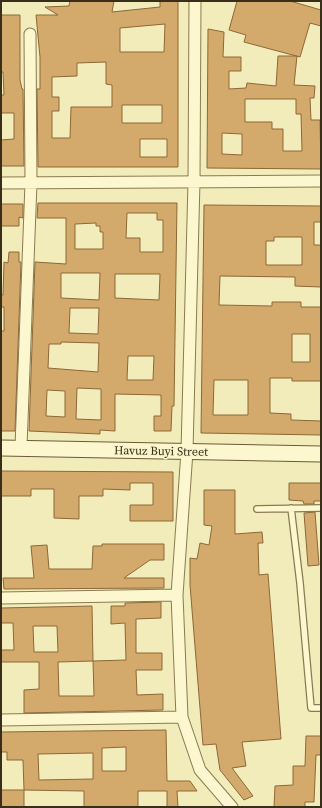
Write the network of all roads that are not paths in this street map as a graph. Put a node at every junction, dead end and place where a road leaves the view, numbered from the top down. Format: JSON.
{"nodes":[{"id":1,"x":195,"y":1,"type":"edge"},
{"id":2,"x":30,"y":34,"type":"dead end"},
{"id":3,"x":321,"y":181,"type":"edge"},
{"id":4,"x":194,"y":182,"type":"junction"},
{"id":5,"x":1,"y":183,"type":"edge"},
{"id":6,"x":31,"y":183,"type":"junction"},
{"id":7,"x":21,"y":447,"type":"junction"},
{"id":8,"x":1,"y":448,"type":"edge"},
{"id":9,"x":187,"y":452,"type":"junction"},
{"id":10,"x":321,"y":454,"type":"edge"},
{"id":11,"x":291,"y":508,"type":"junction"},
{"id":12,"x":321,"y":508,"type":"edge"},
{"id":13,"x":257,"y":509,"type":"dead end"},
{"id":14,"x":177,"y":596,"type":"junction"},
{"id":15,"x":1,"y":598,"type":"edge"},
{"id":16,"x":321,"y":708,"type":"edge"},
{"id":17,"x":182,"y":717,"type":"junction"},
{"id":18,"x":1,"y":720,"type":"edge"},
{"id":19,"x":232,"y":807,"type":"edge"}],
"edges":[{"from":1,"to":4,"type":"street"},
{"from":2,"to":6,"type":"street"},
{"from":3,"to":4,"type":"street"},
{"from":4,"to":6,"type":"street"},
{"from":4,"to":9,"type":"street"},
{"from":5,"to":6,"type":"street"},
{"from":6,"to":7,"type":"street"},
{"from":7,"to":8,"type":"main road","name":"Havuz Buyi Street"},
{"from":7,"to":9,"type":"main road","name":"Havuz Buyi Street"},
{"from":9,"to":10,"type":"main road","name":"Havuz Buyi Street"},
{"from":9,"to":14,"type":"street"},
{"from":11,"to":12,"type":"lane"},
{"from":11,"to":13,"type":"lane"},
{"from":11,"to":16,"type":"lane"},
{"from":14,"to":15,"type":"street"},
{"from":14,"to":17,"type":"street"},
{"from":17,"to":18,"type":"street"},
{"from":17,"to":19,"type":"street"}]}
